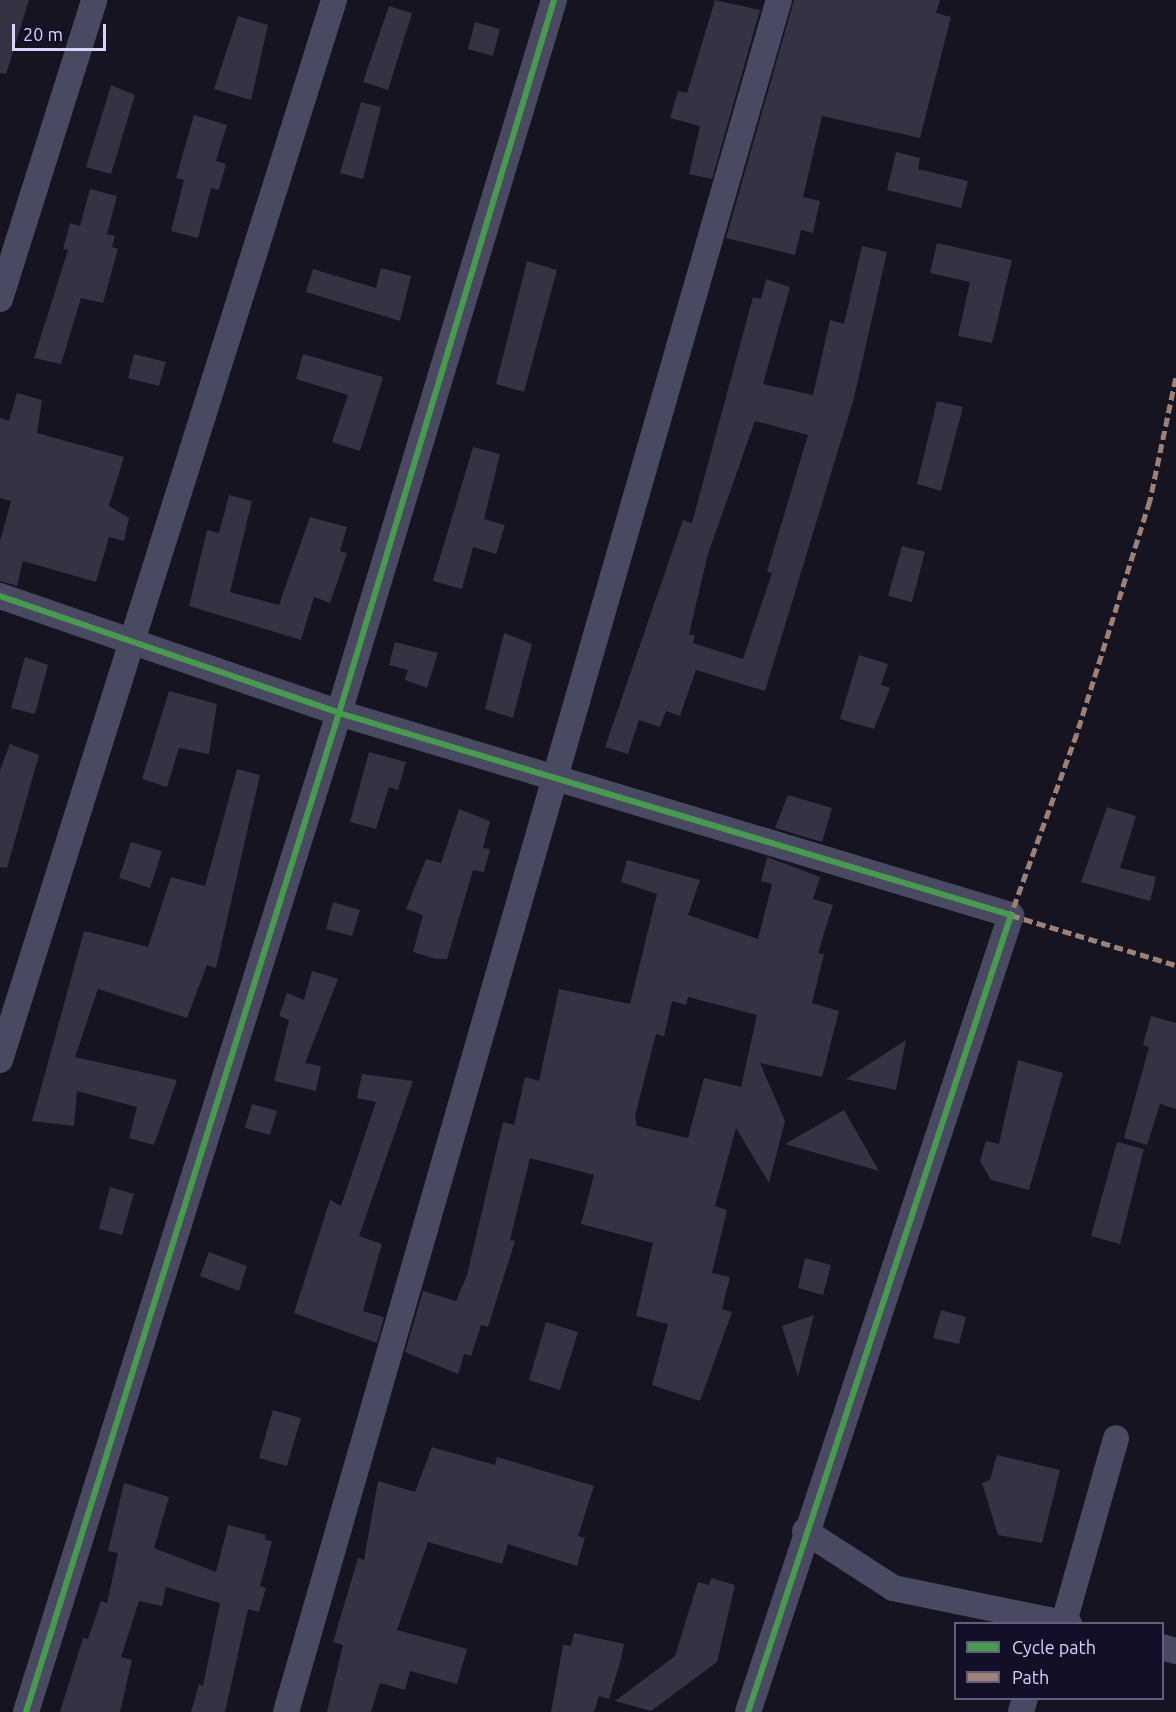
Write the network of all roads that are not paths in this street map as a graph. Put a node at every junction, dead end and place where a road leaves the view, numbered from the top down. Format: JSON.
{"nodes":[{"id":1,"x":94,"y":0,"type":"edge"},
{"id":2,"x":334,"y":0,"type":"edge"},
{"id":3,"x":554,"y":0,"type":"edge"},
{"id":4,"x":779,"y":0,"type":"edge"},
{"id":5,"x":0,"y":299,"type":"edge"},
{"id":6,"x":0,"y":596,"type":"edge"},
{"id":7,"x":134,"y":644,"type":"junction"},
{"id":8,"x":339,"y":713,"type":"junction"},
{"id":9,"x":557,"y":780,"type":"junction"},
{"id":10,"x":0,"y":1060,"type":"edge"},
{"id":11,"x":1116,"y":1438,"type":"dead end"},
{"id":12,"x":805,"y":1531,"type":"junction"},
{"id":13,"x":1058,"y":1622,"type":"edge"},
{"id":14,"x":26,"y":1712,"type":"edge"},
{"id":15,"x":286,"y":1712,"type":"edge"},
{"id":16,"x":748,"y":1712,"type":"edge"}],
"edges":[{"from":1,"to":5,"type":"street"},
{"from":2,"to":7,"type":"street"},
{"from":3,"to":8,"type":"street"},
{"from":4,"to":9,"type":"street"},
{"from":6,"to":7,"type":"street"},
{"from":7,"to":8,"type":"street"},
{"from":7,"to":10,"type":"street"},
{"from":8,"to":9,"type":"street"},
{"from":8,"to":14,"type":"street"},
{"from":9,"to":12,"type":"street"},
{"from":9,"to":15,"type":"street"},
{"from":11,"to":13,"type":"street"},
{"from":12,"to":13,"type":"street"},
{"from":12,"to":16,"type":"street"}]}
